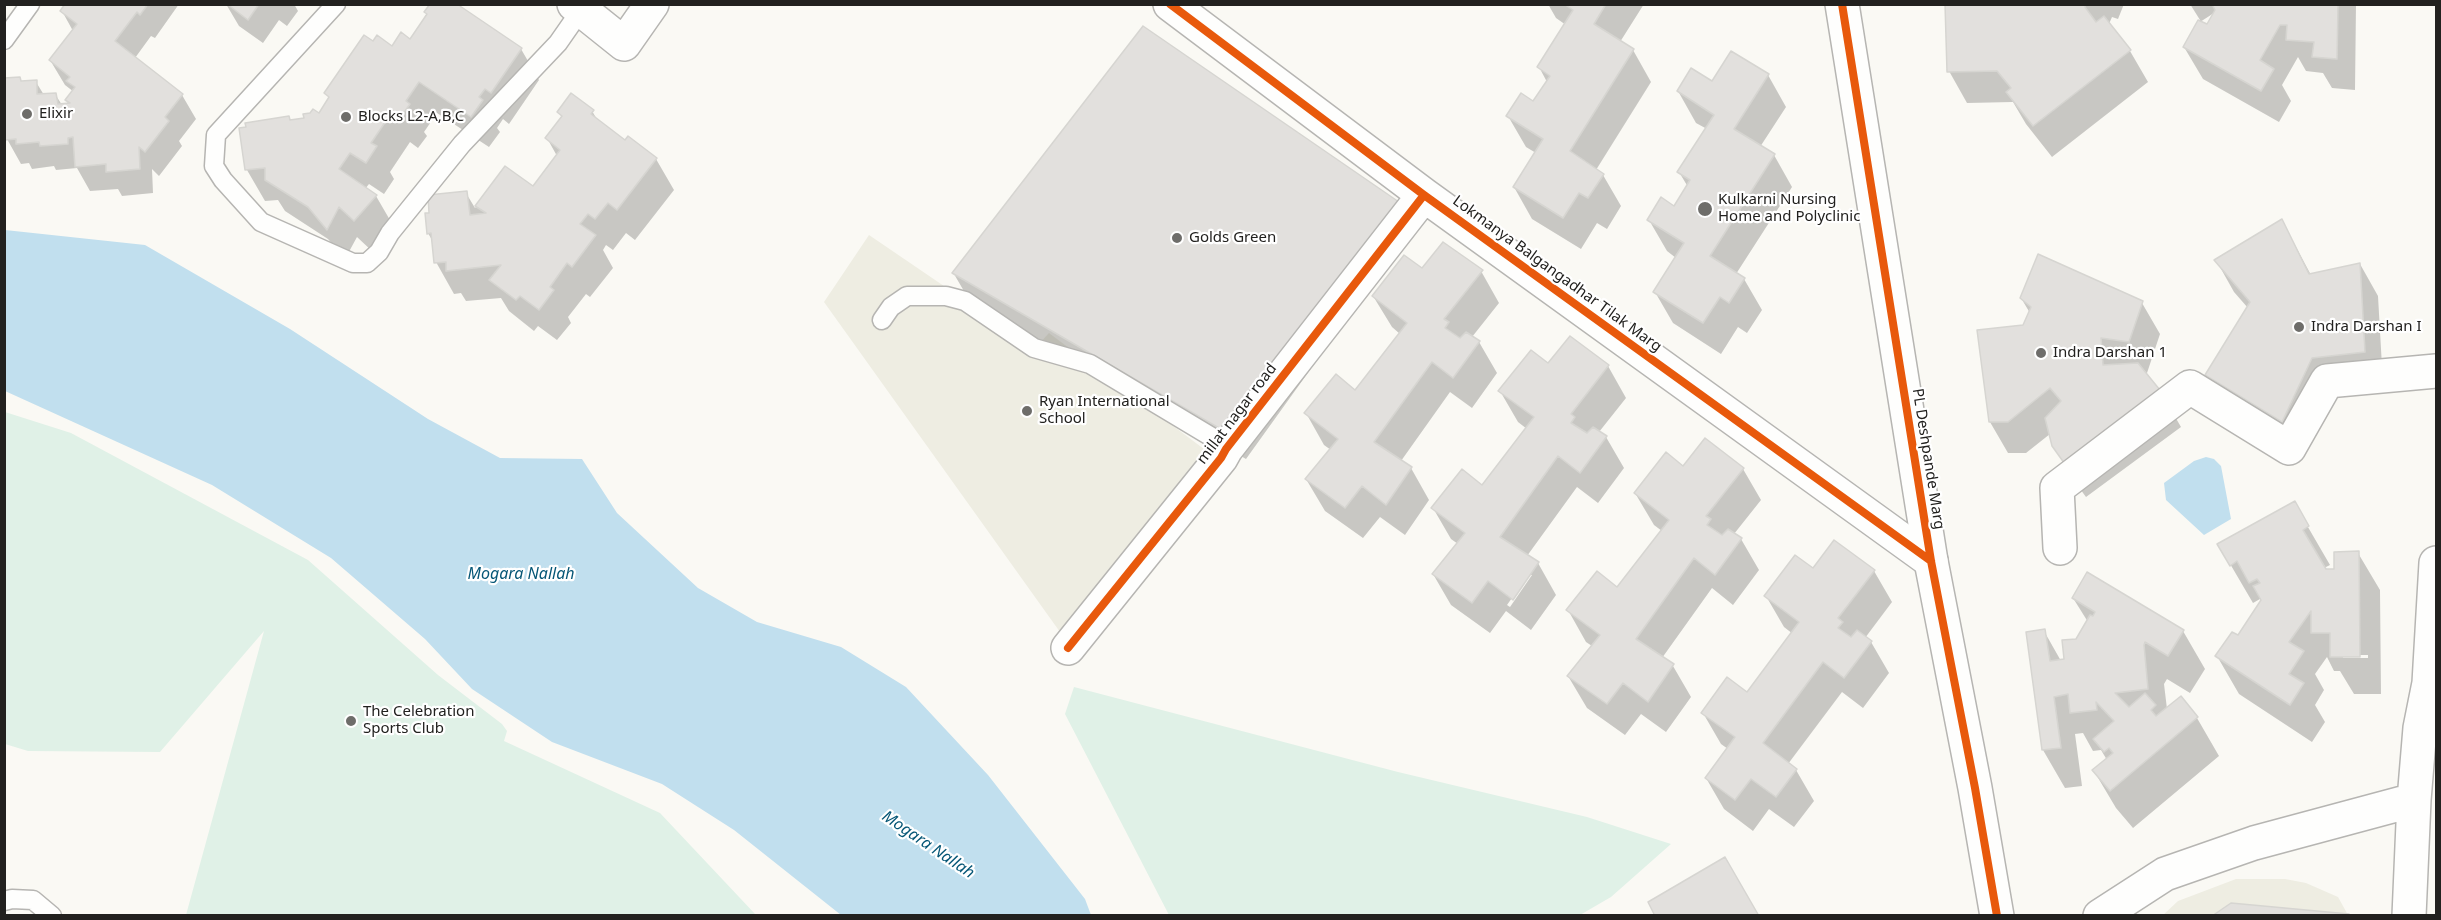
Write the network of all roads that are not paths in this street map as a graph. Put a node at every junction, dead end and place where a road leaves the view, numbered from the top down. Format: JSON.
{"nodes":[{"id":1,"x":30,"y":4,"type":"edge"},
{"id":2,"x":336,"y":4,"type":"edge"},
{"id":3,"x":652,"y":4,"type":"edge"},
{"id":4,"x":1170,"y":4,"type":"edge"},
{"id":5,"x":1842,"y":4,"type":"edge"},
{"id":6,"x":578,"y":7,"type":"edge"},
{"id":7,"x":4,"y":39,"type":"edge"},
{"id":8,"x":1424,"y":195,"type":"junction"},
{"id":9,"x":882,"y":320,"type":"dead end"},
{"id":10,"x":2436,"y":371,"type":"edge"},
{"id":11,"x":1226,"y":449,"type":"junction"},
{"id":12,"x":2060,"y":548,"type":"dead end"},
{"id":13,"x":1930,"y":561,"type":"junction"},
{"id":14,"x":2436,"y":563,"type":"edge"},
{"id":15,"x":1068,"y":648,"type":"dead end"},
{"id":16,"x":2433,"y":683,"type":"edge"},
{"id":17,"x":2414,"y":800,"type":"junction"},
{"id":18,"x":4,"y":901,"type":"edge"},
{"id":19,"x":52,"y":915,"type":"edge"},
{"id":20,"x":1998,"y":915,"type":"edge"},
{"id":21,"x":2100,"y":915,"type":"edge"},
{"id":22,"x":2409,"y":915,"type":"edge"}],
"edges":[{"from":1,"to":7,"type":"lane"},
{"from":2,"to":6,"type":"lane"},
{"from":3,"to":6,"type":"street"},
{"from":4,"to":8,"type":"street","name":"Lokmanya Balgangadhar Tilak Marg"},
{"from":5,"to":13,"type":"street","name":"PL Deshpande Marg"},
{"from":8,"to":11,"type":"street","name":"millat nagar road"},
{"from":8,"to":13,"type":"street","name":"Lokmanya Balgangadhar Tilak Marg"},
{"from":9,"to":11,"type":"lane"},
{"from":10,"to":12,"type":"street"},
{"from":11,"to":15,"type":"street","name":"millat nagar road"},
{"from":13,"to":20,"type":"street","name":"PL Deshpande Marg"},
{"from":14,"to":16,"type":"street"},
{"from":16,"to":17,"type":"street"},
{"from":17,"to":21,"type":"street"},
{"from":17,"to":22,"type":"street"},
{"from":18,"to":19,"type":"lane"}]}
